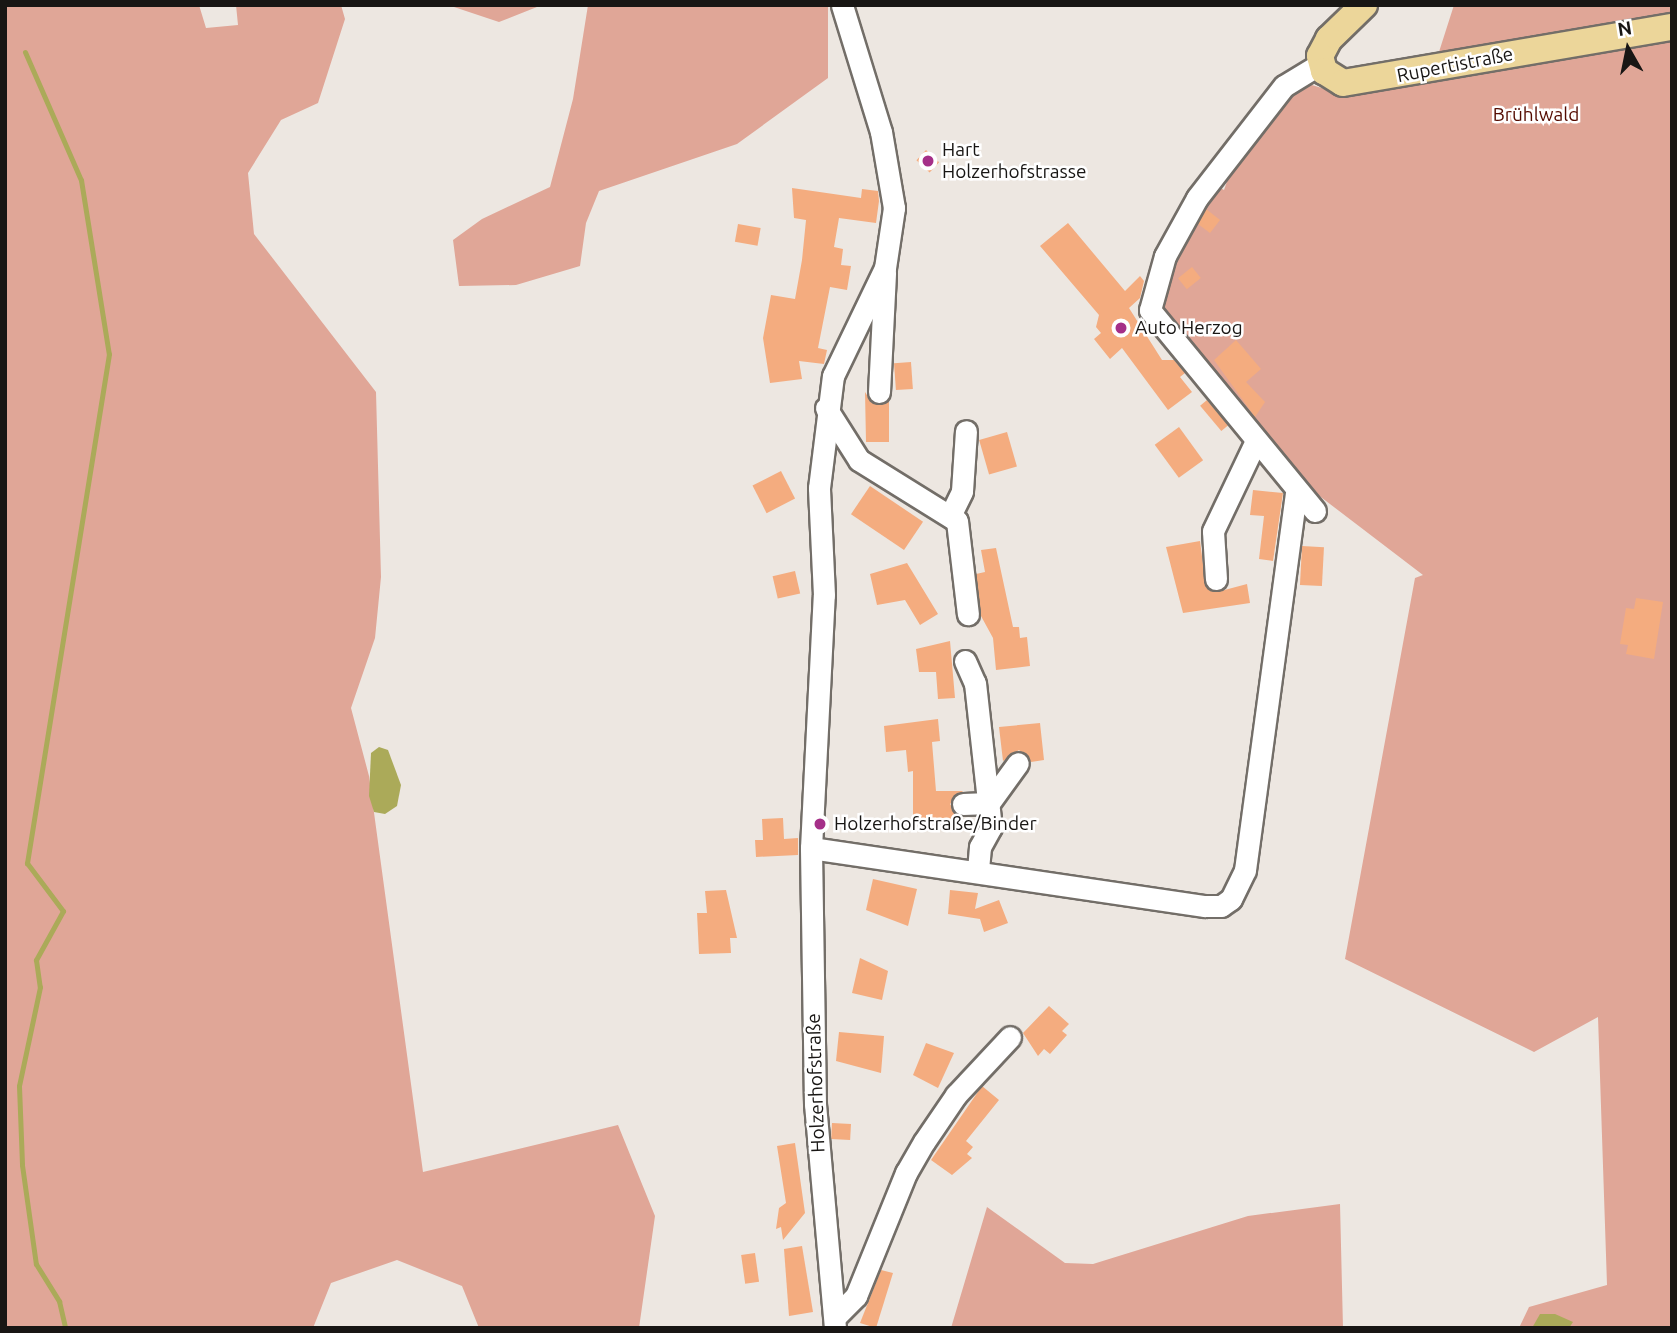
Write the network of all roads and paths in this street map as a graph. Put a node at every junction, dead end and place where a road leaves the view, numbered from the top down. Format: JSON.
{"nodes":[{"id":1,"x":842,"y":5,"type":"edge"},
{"id":2,"x":1364,"y":5,"type":"edge"},
{"id":3,"x":1672,"y":27,"type":"edge"},
{"id":4,"x":1320,"y":64,"type":"junction"},
{"id":5,"x":885,"y":268,"type":"junction"},
{"id":6,"x":879,"y":392,"type":"dead end"},
{"id":7,"x":826,"y":408,"type":"junction"},
{"id":8,"x":966,"y":431,"type":"dead end"},
{"id":9,"x":1256,"y":441,"type":"junction"},
{"id":10,"x":1296,"y":491,"type":"junction"},
{"id":11,"x":1315,"y":511,"type":"dead end"},
{"id":12,"x":951,"y":514,"type":"junction"},
{"id":13,"x":1216,"y":579,"type":"dead end"},
{"id":14,"x":968,"y":614,"type":"dead end"},
{"id":15,"x":965,"y":662,"type":"dead end"},
{"id":16,"x":1018,"y":763,"type":"dead end"},
{"id":17,"x":989,"y":803,"type":"junction"},
{"id":18,"x":963,"y":804,"type":"dead end"},
{"id":19,"x":811,"y":848,"type":"junction"},
{"id":20,"x":978,"y":869,"type":"junction"},
{"id":21,"x":1010,"y":1037,"type":"dead end"},
{"id":22,"x":835,"y":1322,"type":"edge"}],
"edges":[{"from":1,"to":5,"type":"street","name":"Holzerhofstraße"},
{"from":2,"to":4,"type":"main road"},
{"from":3,"to":4,"type":"main road","name":"Rupertistraße"},
{"from":4,"to":9,"type":"street"},
{"from":5,"to":6,"type":"street"},
{"from":5,"to":7,"type":"street","name":"Holzerhofstraße"},
{"from":7,"to":12,"type":"street"},
{"from":7,"to":19,"type":"street","name":"Holzerhofstraße"},
{"from":8,"to":12,"type":"street"},
{"from":9,"to":10,"type":"street"},
{"from":9,"to":13,"type":"street"},
{"from":10,"to":11,"type":"street"},
{"from":10,"to":20,"type":"street"},
{"from":12,"to":14,"type":"street"},
{"from":15,"to":17,"type":"street"},
{"from":16,"to":17,"type":"street"},
{"from":17,"to":18,"type":"street"},
{"from":17,"to":20,"type":"street"},
{"from":19,"to":20,"type":"street"},
{"from":19,"to":22,"type":"street","name":"Holzerhofstraße"},
{"from":21,"to":22,"type":"street","name":"Holzerhofstraße"}]}
